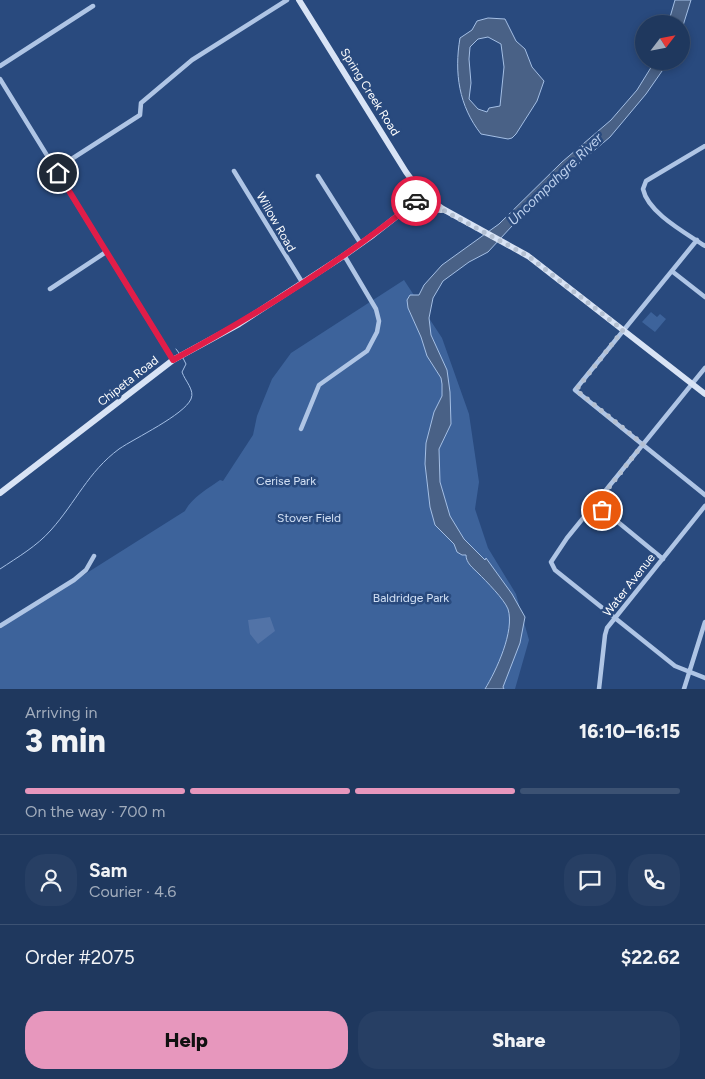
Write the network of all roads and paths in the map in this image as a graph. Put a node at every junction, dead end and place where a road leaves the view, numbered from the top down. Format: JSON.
{"nodes":[{"id":1,"x":287,"y":0,"type":"edge"},
{"id":2,"x":299,"y":0,"type":"edge"},
{"id":3,"x":93,"y":6,"type":"dead end"},
{"id":4,"x":0,"y":66,"type":"edge"},
{"id":5,"x":0,"y":79,"type":"edge"},
{"id":6,"x":705,"y":146,"type":"edge"},
{"id":7,"x":70,"y":160,"type":"dead end"},
{"id":8,"x":234,"y":171,"type":"dead end"},
{"id":9,"x":318,"y":176,"type":"dead end"},
{"id":10,"x":424,"y":195,"type":"junction"},
{"id":11,"x":443,"y":210,"type":"junction"},
{"id":12,"x":395,"y":217,"type":"junction"},
{"id":13,"x":696,"y":240,"type":"junction"},
{"id":14,"x":361,"y":244,"type":"junction"},
{"id":15,"x":705,"y":246,"type":"edge"},
{"id":16,"x":106,"y":252,"type":"junction"},
{"id":17,"x":344,"y":255,"type":"junction"},
{"id":18,"x":673,"y":272,"type":"junction"},
{"id":19,"x":302,"y":282,"type":"junction"},
{"id":20,"x":50,"y":288,"type":"dead end"},
{"id":21,"x":705,"y":297,"type":"edge"},
{"id":22,"x":623,"y":330,"type":"junction"},
{"id":23,"x":173,"y":360,"type":"junction"},
{"id":24,"x":705,"y":368,"type":"edge"},
{"id":25,"x":692,"y":384,"type":"junction"},
{"id":26,"x":705,"y":394,"type":"edge"},
{"id":27,"x":301,"y":429,"type":"dead end"},
{"id":28,"x":643,"y":444,"type":"junction"},
{"id":29,"x":0,"y":493,"type":"edge"},
{"id":30,"x":705,"y":495,"type":"edge"},
{"id":31,"x":596,"y":504,"type":"junction"},
{"id":32,"x":705,"y":506,"type":"edge"},
{"id":33,"x":94,"y":556,"type":"dead end"},
{"id":34,"x":663,"y":559,"type":"junction"},
{"id":35,"x":615,"y":619,"type":"junction"},
{"id":36,"x":705,"y":622,"type":"edge"},
{"id":37,"x":0,"y":626,"type":"edge"},
{"id":38,"x":689,"y":673,"type":"junction"},
{"id":39,"x":705,"y":678,"type":"edge"},
{"id":40,"x":600,"y":689,"type":"edge"},
{"id":41,"x":684,"y":689,"type":"edge"}],
"edges":[{"from":1,"to":7,"type":"street"},
{"from":2,"to":10,"type":"main road","name":"Spring Creek Road"},
{"from":3,"to":4,"type":"street"},
{"from":5,"to":16,"type":"street"},
{"from":6,"to":13,"type":"street"},
{"from":8,"to":19,"type":"street","name":"Willow Road"},
{"from":9,"to":14,"type":"street"},
{"from":10,"to":11,"type":"main road","name":"Spring Creek Road"},
{"from":10,"to":12,"type":"main road","name":"Chipeta Road"},
{"from":11,"to":12,"type":"main road"},
{"from":11,"to":22,"type":"main road"},
{"from":12,"to":14,"type":"main road","name":"Chipeta Road"},
{"from":13,"to":15,"type":"street"},
{"from":13,"to":18,"type":"street"},
{"from":14,"to":17,"type":"main road","name":"Chipeta Road"},
{"from":16,"to":20,"type":"street"},
{"from":16,"to":23,"type":"street"},
{"from":17,"to":19,"type":"main road","name":"Chipeta Road"},
{"from":17,"to":27,"type":"street"},
{"from":18,"to":21,"type":"street"},
{"from":18,"to":22,"type":"street"},
{"from":19,"to":23,"type":"main road","name":"Chipeta Road"},
{"from":22,"to":25,"type":"main road"},
{"from":22,"to":28,"type":"street"},
{"from":23,"to":29,"type":"main road","name":"Chipeta Road"},
{"from":24,"to":25,"type":"street"},
{"from":25,"to":26,"type":"main road"},
{"from":25,"to":28,"type":"street"},
{"from":28,"to":30,"type":"street"},
{"from":28,"to":31,"type":"street"},
{"from":31,"to":34,"type":"street"},
{"from":31,"to":35,"type":"street"},
{"from":32,"to":34,"type":"street","name":"Water Avenue"},
{"from":33,"to":37,"type":"street"},
{"from":34,"to":35,"type":"street","name":"Water Avenue"},
{"from":35,"to":38,"type":"street"},
{"from":35,"to":40,"type":"street","name":"Water Avenue"},
{"from":36,"to":38,"type":"street"},
{"from":38,"to":39,"type":"street"},
{"from":38,"to":41,"type":"street"}]}
